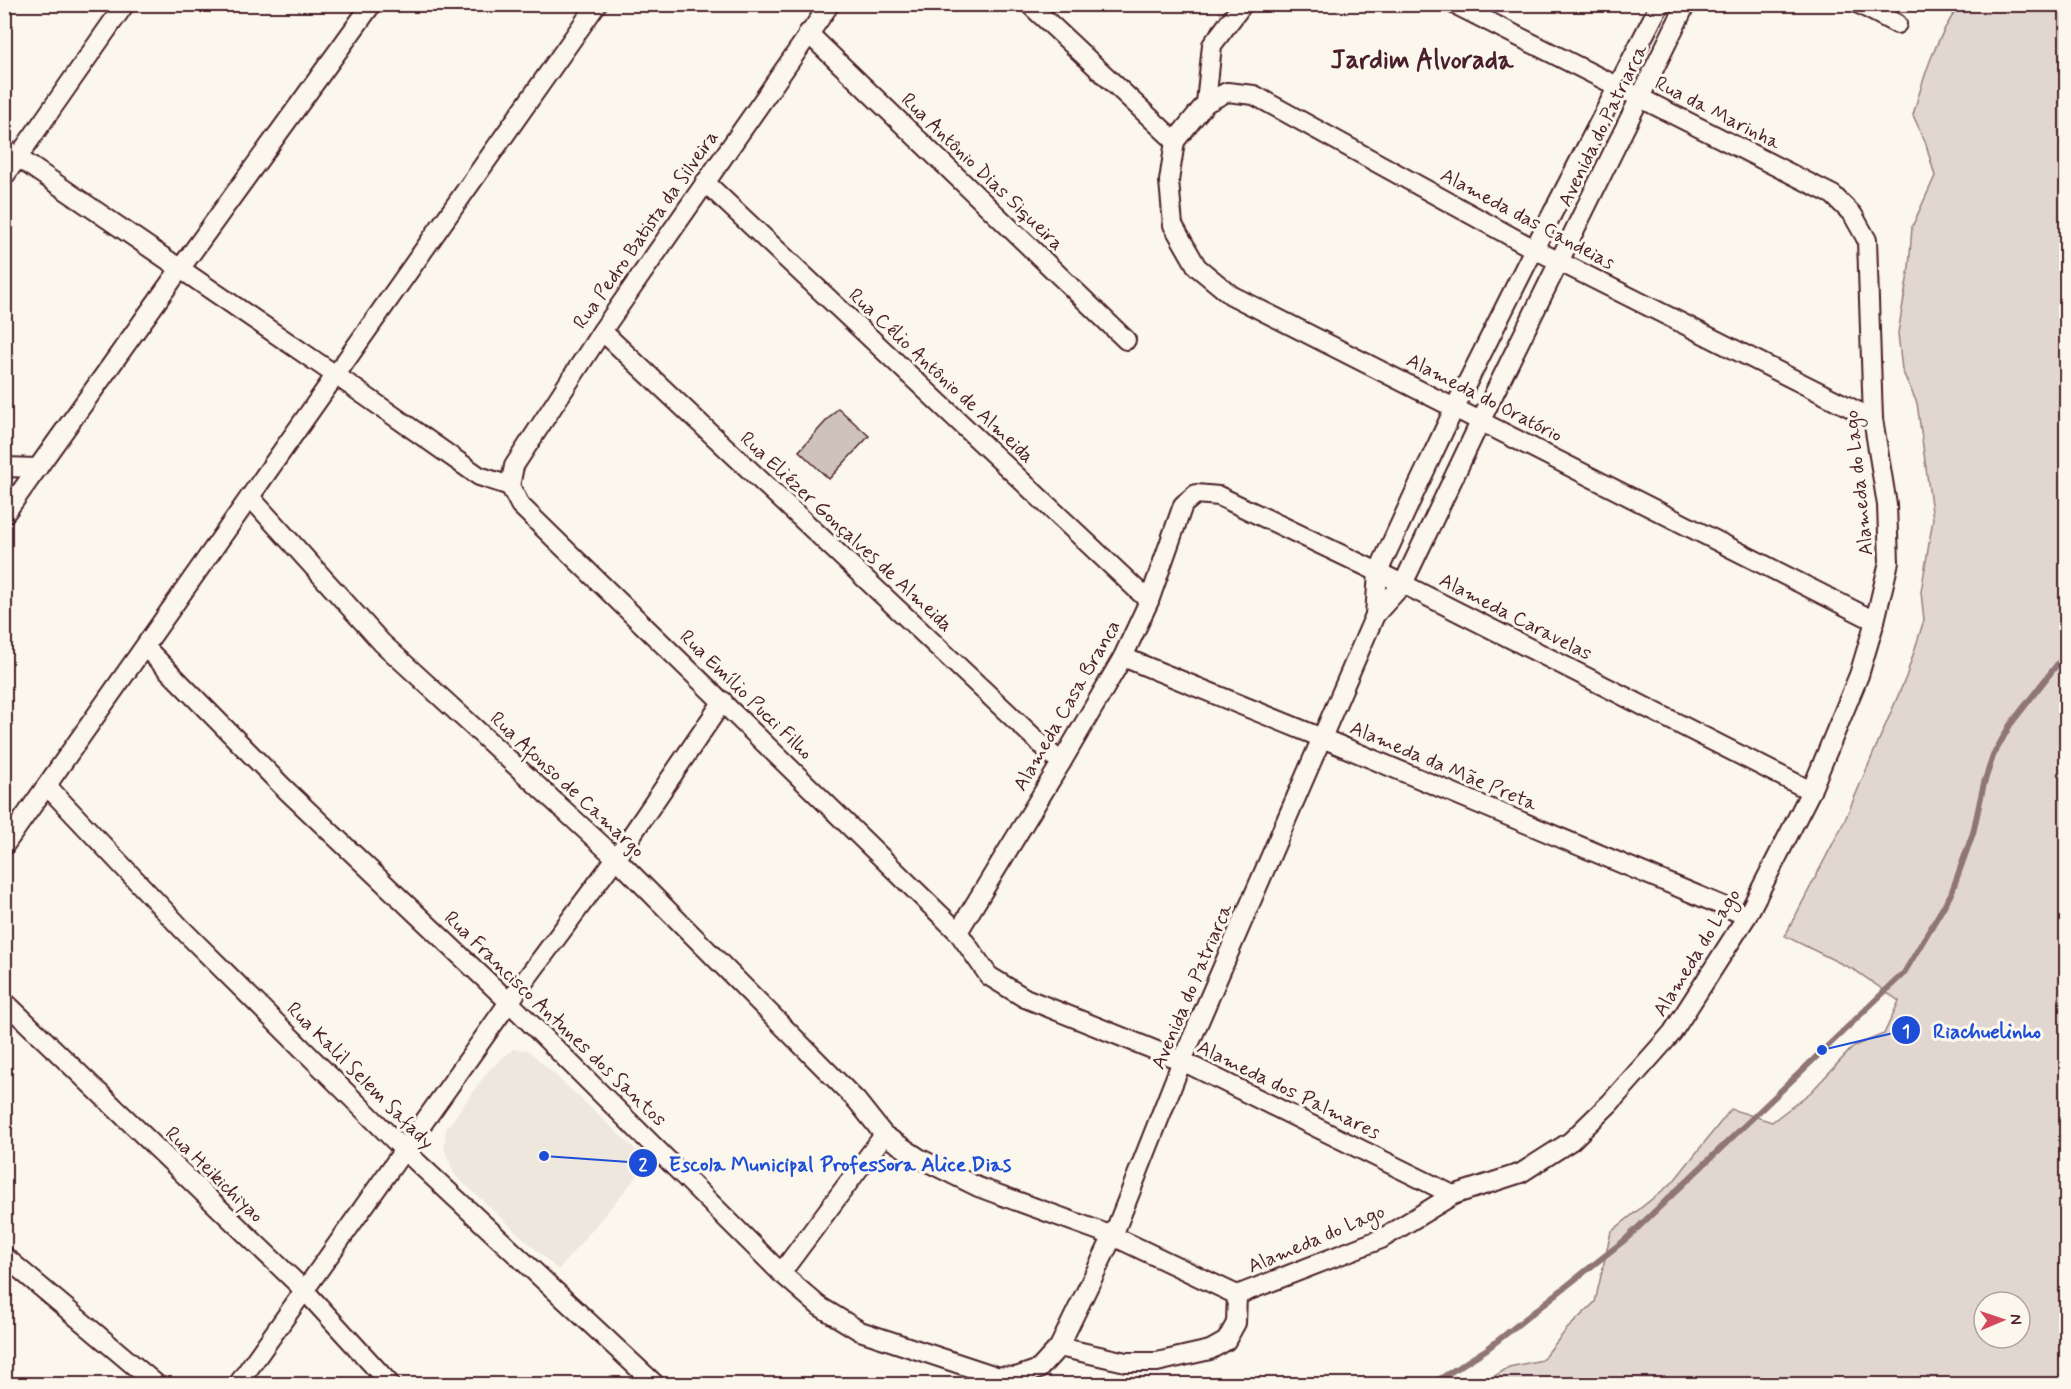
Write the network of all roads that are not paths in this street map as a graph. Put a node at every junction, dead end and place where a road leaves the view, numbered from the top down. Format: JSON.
{"nodes":[{"id":1,"x":124,"y":4,"type":"edge"},
{"id":2,"x":372,"y":4,"type":"edge"},
{"id":3,"x":597,"y":4,"type":"edge"},
{"id":4,"x":830,"y":4,"type":"edge"},
{"id":5,"x":1029,"y":4,"type":"edge"},
{"id":6,"x":1243,"y":4,"type":"edge"},
{"id":7,"x":1454,"y":4,"type":"edge"},
{"id":8,"x":1660,"y":4,"type":"edge"},
{"id":9,"x":1686,"y":4,"type":"edge"},
{"id":10,"x":1859,"y":4,"type":"edge"},
{"id":11,"x":1897,"y":24,"type":"dead end"},
{"id":12,"x":808,"y":33,"type":"junction"},
{"id":13,"x":1618,"y":86,"type":"junction"},
{"id":14,"x":1639,"y":98,"type":"junction"},
{"id":15,"x":1206,"y":103,"type":"junction"},
{"id":16,"x":1175,"y":141,"type":"junction"},
{"id":17,"x":11,"y":152,"type":"edge"},
{"id":18,"x":4,"y":177,"type":"edge"},
{"id":19,"x":705,"y":182,"type":"junction"},
{"id":20,"x":1833,"y":195,"type":"joint"},
{"id":21,"x":1534,"y":249,"type":"junction"},
{"id":22,"x":1560,"y":261,"type":"junction"},
{"id":23,"x":180,"y":269,"type":"junction"},
{"id":24,"x":602,"y":331,"type":"junction"},
{"id":25,"x":1126,"y":340,"type":"dead end"},
{"id":26,"x":337,"y":376,"type":"junction"},
{"id":27,"x":1455,"y":407,"type":"junction"},
{"id":28,"x":1873,"y":419,"type":"junction"},
{"id":29,"x":1481,"y":420,"type":"junction"},
{"id":30,"x":4,"y":467,"type":"edge"},
{"id":31,"x":38,"y":468,"type":"junction"},
{"id":32,"x":510,"y":486,"type":"junction"},
{"id":33,"x":1196,"y":494,"type":"joint"},
{"id":34,"x":251,"y":498,"type":"junction"},
{"id":35,"x":4,"y":515,"type":"edge"},
{"id":36,"x":1378,"y":572,"type":"junction"},
{"id":37,"x":1403,"y":584,"type":"junction"},
{"id":38,"x":1149,"y":601,"type":"junction"},
{"id":39,"x":1375,"y":615,"type":"junction"},
{"id":40,"x":1875,"y":621,"type":"junction"},
{"id":41,"x":145,"y":647,"type":"junction"},
{"id":42,"x":1123,"y":657,"type":"junction"},
{"id":43,"x":723,"y":701,"type":"junction"},
{"id":44,"x":1322,"y":738,"type":"junction"},
{"id":45,"x":1061,"y":763,"type":"junction"},
{"id":46,"x":47,"y":786,"type":"junction"},
{"id":47,"x":1810,"y":791,"type":"junction"},
{"id":48,"x":4,"y":846,"type":"edge"},
{"id":49,"x":616,"y":858,"type":"junction"},
{"id":50,"x":1747,"y":916,"type":"junction"},
{"id":51,"x":958,"y":932,"type":"junction"},
{"id":52,"x":4,"y":1001,"type":"edge"},
{"id":53,"x":510,"y":1002,"type":"junction"},
{"id":54,"x":1182,"y":1061,"type":"junction"},
{"id":55,"x":884,"y":1135,"type":"junction"},
{"id":56,"x":404,"y":1150,"type":"junction"},
{"id":57,"x":1453,"y":1195,"type":"junction"},
{"id":58,"x":1113,"y":1236,"type":"junction"},
{"id":59,"x":4,"y":1256,"type":"edge"},
{"id":60,"x":781,"y":1273,"type":"junction"},
{"id":61,"x":304,"y":1292,"type":"junction"},
{"id":62,"x":1237,"y":1295,"type":"junction"},
{"id":63,"x":1059,"y":1347,"type":"junction"},
{"id":64,"x":1039,"y":1369,"type":"joint"},
{"id":65,"x":156,"y":1384,"type":"edge"},
{"id":66,"x":238,"y":1384,"type":"edge"},
{"id":67,"x":390,"y":1384,"type":"edge"},
{"id":68,"x":655,"y":1384,"type":"edge"}],
"edges":[{"from":1,"to":17,"type":"street"},
{"from":2,"to":23,"type":"street"},
{"from":3,"to":26,"type":"street"},
{"from":4,"to":12,"type":"street","name":"Rua Pedro Batista da Silveira"},
{"from":5,"to":16,"type":"street"},
{"from":6,"to":15,"type":"street"},
{"from":7,"to":13,"type":"street","name":"Rua da Marinha"},
{"from":8,"to":13,"type":"street","name":"Avenida do Patriarca"},
{"from":9,"to":14,"type":"street","name":"Avenida do Patriarca"},
{"from":10,"to":11,"type":"street"},
{"from":12,"to":19,"type":"street","name":"Rua Pedro Batista da Silveira"},
{"from":12,"to":25,"type":"street","name":"Rua Antônio Dias Siqueira"},
{"from":13,"to":14,"type":"street","name":"Rua da Marinha"},
{"from":13,"to":21,"type":"street","name":"Avenida do Patriarca"},
{"from":14,"to":20,"type":"street","name":"Rua da Marinha"},
{"from":14,"to":22,"type":"street","name":"Avenida do Patriarca"},
{"from":15,"to":16,"type":"street"},
{"from":15,"to":21,"type":"street","name":"Alameda das Candeias"},
{"from":16,"to":27,"type":"street","name":"Alameda do Oratório"},
{"from":17,"to":18,"type":"street"},
{"from":17,"to":23,"type":"street"},
{"from":19,"to":24,"type":"street","name":"Rua Pedro Batista da Silveira"},
{"from":19,"to":38,"type":"street","name":"Rua Célio Antônio de Almeida"},
{"from":20,"to":28,"type":"street","name":"Alameda do Lago"},
{"from":21,"to":22,"type":"street","name":"Alameda das Candeias"},
{"from":21,"to":27,"type":"street","name":"Avenida do Patriarca"},
{"from":22,"to":28,"type":"street","name":"Alameda das Candeias"},
{"from":22,"to":29,"type":"street","name":"Avenida do Patriarca"},
{"from":23,"to":26,"type":"street"},
{"from":23,"to":31,"type":"street"},
{"from":24,"to":32,"type":"street","name":"Rua Pedro Batista da Silveira"},
{"from":24,"to":45,"type":"street","name":"Rua Eliézer Gonçalves de Almeida"},
{"from":26,"to":32,"type":"street"},
{"from":26,"to":34,"type":"street"},
{"from":27,"to":29,"type":"street","name":"Alameda do Oratório"},
{"from":27,"to":36,"type":"street","name":"Avenida do Patriarca"},
{"from":28,"to":40,"type":"street","name":"Alameda do Lago"},
{"from":29,"to":37,"type":"street","name":"Avenida do Patriarca"},
{"from":29,"to":40,"type":"street","name":"Alameda do Oratório"},
{"from":30,"to":31,"type":"street"},
{"from":31,"to":35,"type":"street"},
{"from":32,"to":43,"type":"street","name":"Rua Emílio Pucci Filho"},
{"from":33,"to":36,"type":"street","name":"Alameda Caravelas"},
{"from":33,"to":38,"type":"street","name":"Alameda Casa Branca"},
{"from":34,"to":41,"type":"street"},
{"from":34,"to":49,"type":"street","name":"Rua Afonso de Camargo"},
{"from":36,"to":37,"type":"street","name":"Alameda Caravelas"},
{"from":36,"to":39,"type":"street","name":"Avenida do Patriarca"},
{"from":37,"to":39,"type":"street","name":"Avenida do Patriarca"},
{"from":37,"to":47,"type":"street","name":"Alameda Caravelas"},
{"from":38,"to":42,"type":"street","name":"Alameda Casa Branca"},
{"from":39,"to":44,"type":"street","name":"Avenida do Patriarca"},
{"from":40,"to":47,"type":"street","name":"Alameda do Lago"},
{"from":41,"to":46,"type":"street"},
{"from":41,"to":53,"type":"street","name":"Rua Francisco Antunes dos Santos"},
{"from":42,"to":44,"type":"street","name":"Alameda da Mãe Preta"},
{"from":42,"to":45,"type":"street","name":"Alameda Casa Branca"},
{"from":43,"to":49,"type":"street"},
{"from":43,"to":51,"type":"street","name":"Rua Emílio Pucci Filho"},
{"from":44,"to":50,"type":"street","name":"Alameda da Mãe Preta"},
{"from":44,"to":54,"type":"street","name":"Avenida do Patriarca"},
{"from":45,"to":51,"type":"street","name":"Alameda Casa Branca"},
{"from":46,"to":48,"type":"street"},
{"from":46,"to":56,"type":"street","name":"Rua Kalil Selem Safady"},
{"from":47,"to":50,"type":"street","name":"Alameda do Lago"},
{"from":49,"to":53,"type":"street"},
{"from":49,"to":55,"type":"street","name":"Rua Afonso de Camargo"},
{"from":50,"to":57,"type":"street","name":"Alameda do Lago"},
{"from":51,"to":54,"type":"street","name":"Alameda dos Palmares"},
{"from":52,"to":61,"type":"street","name":"Rua Heikichiyao"},
{"from":53,"to":56,"type":"street"},
{"from":53,"to":60,"type":"street","name":"Rua Francisco Antunes dos Santos"},
{"from":54,"to":57,"type":"street","name":"Alameda dos Palmares"},
{"from":54,"to":58,"type":"street","name":"Avenida do Patriarca"},
{"from":55,"to":58,"type":"street","name":"Rua Afonso de Camargo"},
{"from":55,"to":60,"type":"street"},
{"from":56,"to":61,"type":"street"},
{"from":56,"to":68,"type":"street","name":"Rua Kalil Selem Safady"},
{"from":57,"to":62,"type":"street","name":"Alameda do Lago"},
{"from":58,"to":62,"type":"street","name":"Rua Afonso de Camargo"},
{"from":58,"to":63,"type":"street","name":"Avenida do Patriarca"},
{"from":59,"to":65,"type":"street"},
{"from":60,"to":64,"type":"street","name":"Rua Francisco Antunes dos Santos"},
{"from":61,"to":66,"type":"street"},
{"from":61,"to":67,"type":"street","name":"Rua Heikichiyao"},
{"from":62,"to":63,"type":"street","name":"Alameda do Lago"},
{"from":63,"to":64,"type":"street","name":"Avenida do Patriarca"}]}
